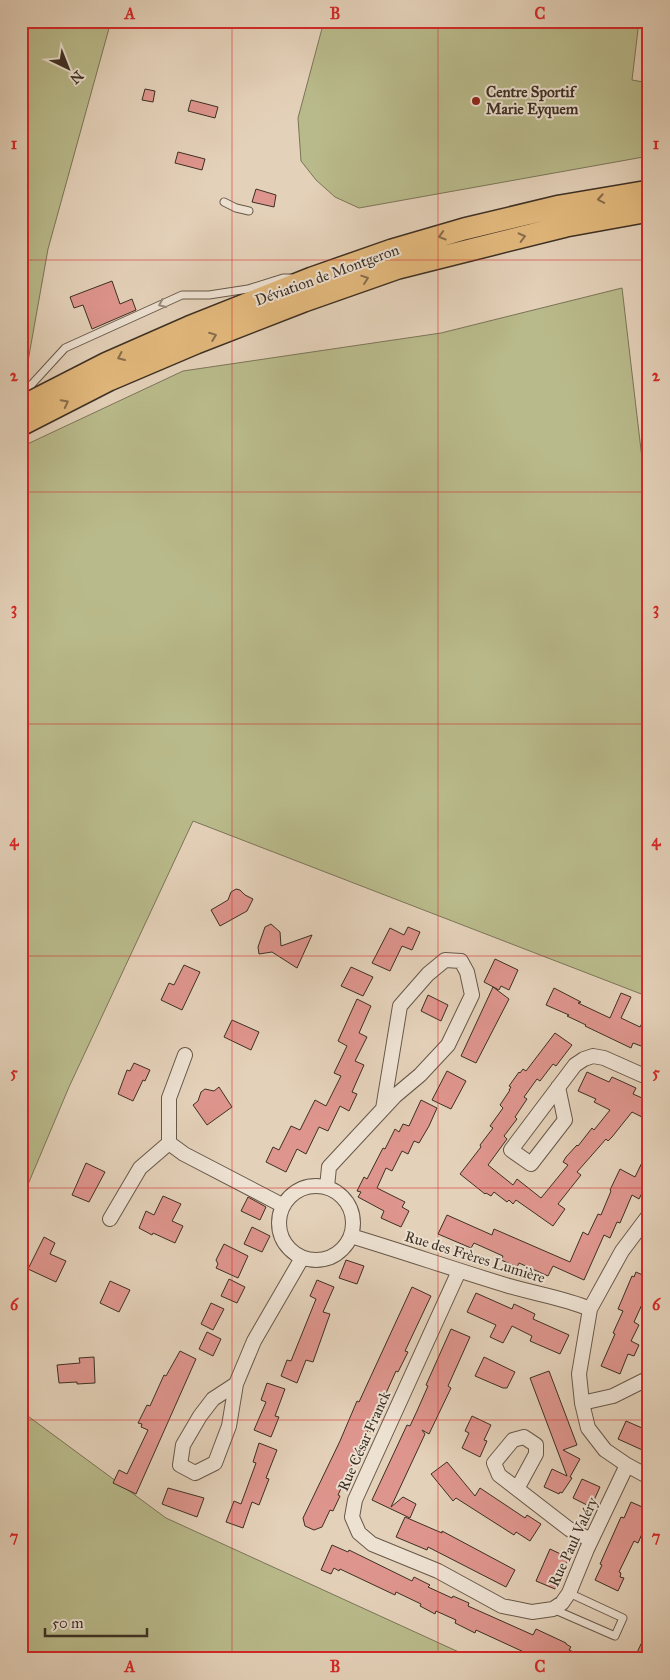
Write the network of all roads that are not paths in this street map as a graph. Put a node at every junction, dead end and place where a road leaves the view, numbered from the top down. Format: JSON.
{"nodes":[{"id":1,"x":649,"y":191,"type":"edge"},
{"id":2,"x":224,"y":202,"type":"dead end"},
{"id":3,"x":249,"y":211,"type":"dead end"},
{"id":4,"x":649,"y":211,"type":"edge"},
{"id":5,"x":312,"y":278,"type":"junction"},
{"id":6,"x":21,"y":390,"type":"edge"},
{"id":7,"x":21,"y":407,"type":"edge"},
{"id":8,"x":21,"y":426,"type":"edge"},
{"id":9,"x":185,"y":1055,"type":"dead end"},
{"id":10,"x":649,"y":1078,"type":"edge"},
{"id":11,"x":558,"y":1087,"type":"junction"},
{"id":12,"x":383,"y":1109,"type":"junction"},
{"id":13,"x":169,"y":1143,"type":"junction"},
{"id":14,"x":327,"y":1187,"type":"junction"},
{"id":15,"x":282,"y":1205,"type":"junction"},
{"id":16,"x":649,"y":1215,"type":"edge"},
{"id":17,"x":110,"y":1219,"type":"dead end"},
{"id":18,"x":351,"y":1236,"type":"junction"},
{"id":19,"x":302,"y":1258,"type":"junction"},
{"id":20,"x":459,"y":1271,"type":"junction"},
{"id":21,"x":590,"y":1308,"type":"junction"},
{"id":22,"x":649,"y":1378,"type":"edge"},
{"id":23,"x":236,"y":1384,"type":"junction"},
{"id":24,"x":582,"y":1403,"type":"junction"},
{"id":25,"x":627,"y":1465,"type":"junction"},
{"id":26,"x":649,"y":1477,"type":"edge"},
{"id":27,"x":517,"y":1489,"type":"dead end"},
{"id":28,"x":591,"y":1540,"type":"junction"},
{"id":29,"x":569,"y":1593,"type":"junction"},
{"id":30,"x":553,"y":1609,"type":"junction"},
{"id":31,"x":532,"y":1612,"type":"joint"}],
"edges":[{"from":1,"to":5,"type":"main road","name":"Déviation de Montgeron","one_way":true},
{"from":2,"to":3,"type":"lane"},
{"from":8,"to":4,"type":"main road","name":"Déviation de Montgeron","one_way":true},
{"from":5,"to":6,"type":"lane","one_way":true},
{"from":5,"to":7,"type":"main road","name":"Déviation de Montgeron","one_way":true},
{"from":9,"to":13,"type":"street"},
{"from":10,"to":11,"type":"street"},
{"from":11,"to":11,"type":"street"},
{"from":12,"to":12,"type":"street"},
{"from":12,"to":14,"type":"street"},
{"from":13,"to":15,"type":"street"},
{"from":13,"to":17,"type":"street"},
{"from":14,"to":15,"type":"street"},
{"from":14,"to":18,"type":"street"},
{"from":15,"to":19,"type":"street"},
{"from":16,"to":21,"type":"street"},
{"from":18,"to":19,"type":"street"},
{"from":18,"to":20,"type":"street","name":"Rue des Frères Lumière"},
{"from":19,"to":23,"type":"street"},
{"from":20,"to":21,"type":"street","name":"Rue des Frères Lumière"},
{"from":20,"to":31,"type":"street","name":"Rue César Franck"},
{"from":21,"to":24,"type":"street"},
{"from":22,"to":24,"type":"street"},
{"from":23,"to":23,"type":"street"},
{"from":24,"to":25,"type":"street"},
{"from":25,"to":26,"type":"street"},
{"from":25,"to":28,"type":"street","name":"Rue Paul Valéry"},
{"from":27,"to":28,"type":"street"},
{"from":28,"to":29,"type":"street","name":"Rue Paul Valéry"},
{"from":29,"to":30,"type":"street","name":"Rue Paul Valéry"},
{"from":29,"to":30,"type":"lane"},
{"from":30,"to":31,"type":"street","name":"Rue Paul Valéry"}]}
